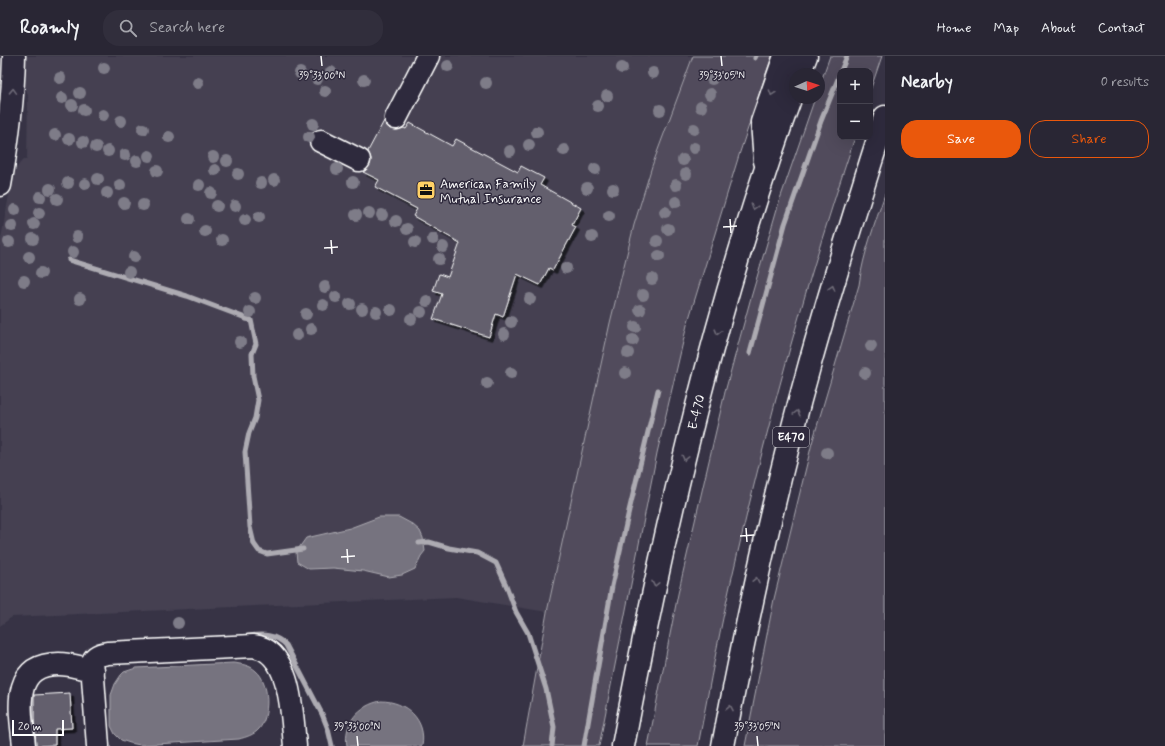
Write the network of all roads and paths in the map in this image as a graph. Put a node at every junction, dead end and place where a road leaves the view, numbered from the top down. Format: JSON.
{"nodes":[{"id":1,"x":14,"y":56,"type":"edge"},
{"id":2,"x":428,"y":56,"type":"edge"},
{"id":3,"x":785,"y":56,"type":"edge"},
{"id":4,"x":806,"y":56,"type":"edge"},
{"id":5,"x":801,"y":68,"type":"edge"},
{"id":6,"x":789,"y":103,"type":"edge"},
{"id":7,"x":396,"y":118,"type":"dead end"},
{"id":8,"x":883,"y":125,"type":"edge"},
{"id":9,"x":321,"y":141,"type":"dead end"},
{"id":10,"x":359,"y":160,"type":"dead end"},
{"id":11,"x":766,"y":170,"type":"junction"},
{"id":12,"x":0,"y":185,"type":"edge"},
{"id":13,"x":93,"y":670,"type":"junction"},
{"id":14,"x":24,"y":746,"type":"edge"},
{"id":15,"x":98,"y":746,"type":"edge"},
{"id":16,"x":295,"y":746,"type":"edge"},
{"id":17,"x":624,"y":746,"type":"edge"},
{"id":18,"x":723,"y":746,"type":"edge"}],
"edges":[{"from":12,"to":1,"type":"main road","one_way":true},
{"from":2,"to":7,"type":"main road"},
{"from":3,"to":11,"type":"main road","one_way":true},
{"from":4,"to":5,"type":"main road"},
{"from":6,"to":11,"type":"main road","name":"E-470"},
{"from":18,"to":8,"type":"main road","number":"E470","one_way":true},
{"from":9,"to":10,"type":"main road"},
{"from":11,"to":17,"type":"main road","name":"E-470","one_way":true},
{"from":13,"to":14,"type":"main road"},
{"from":13,"to":15,"type":"main road"},
{"from":13,"to":16,"type":"main road"}]}
